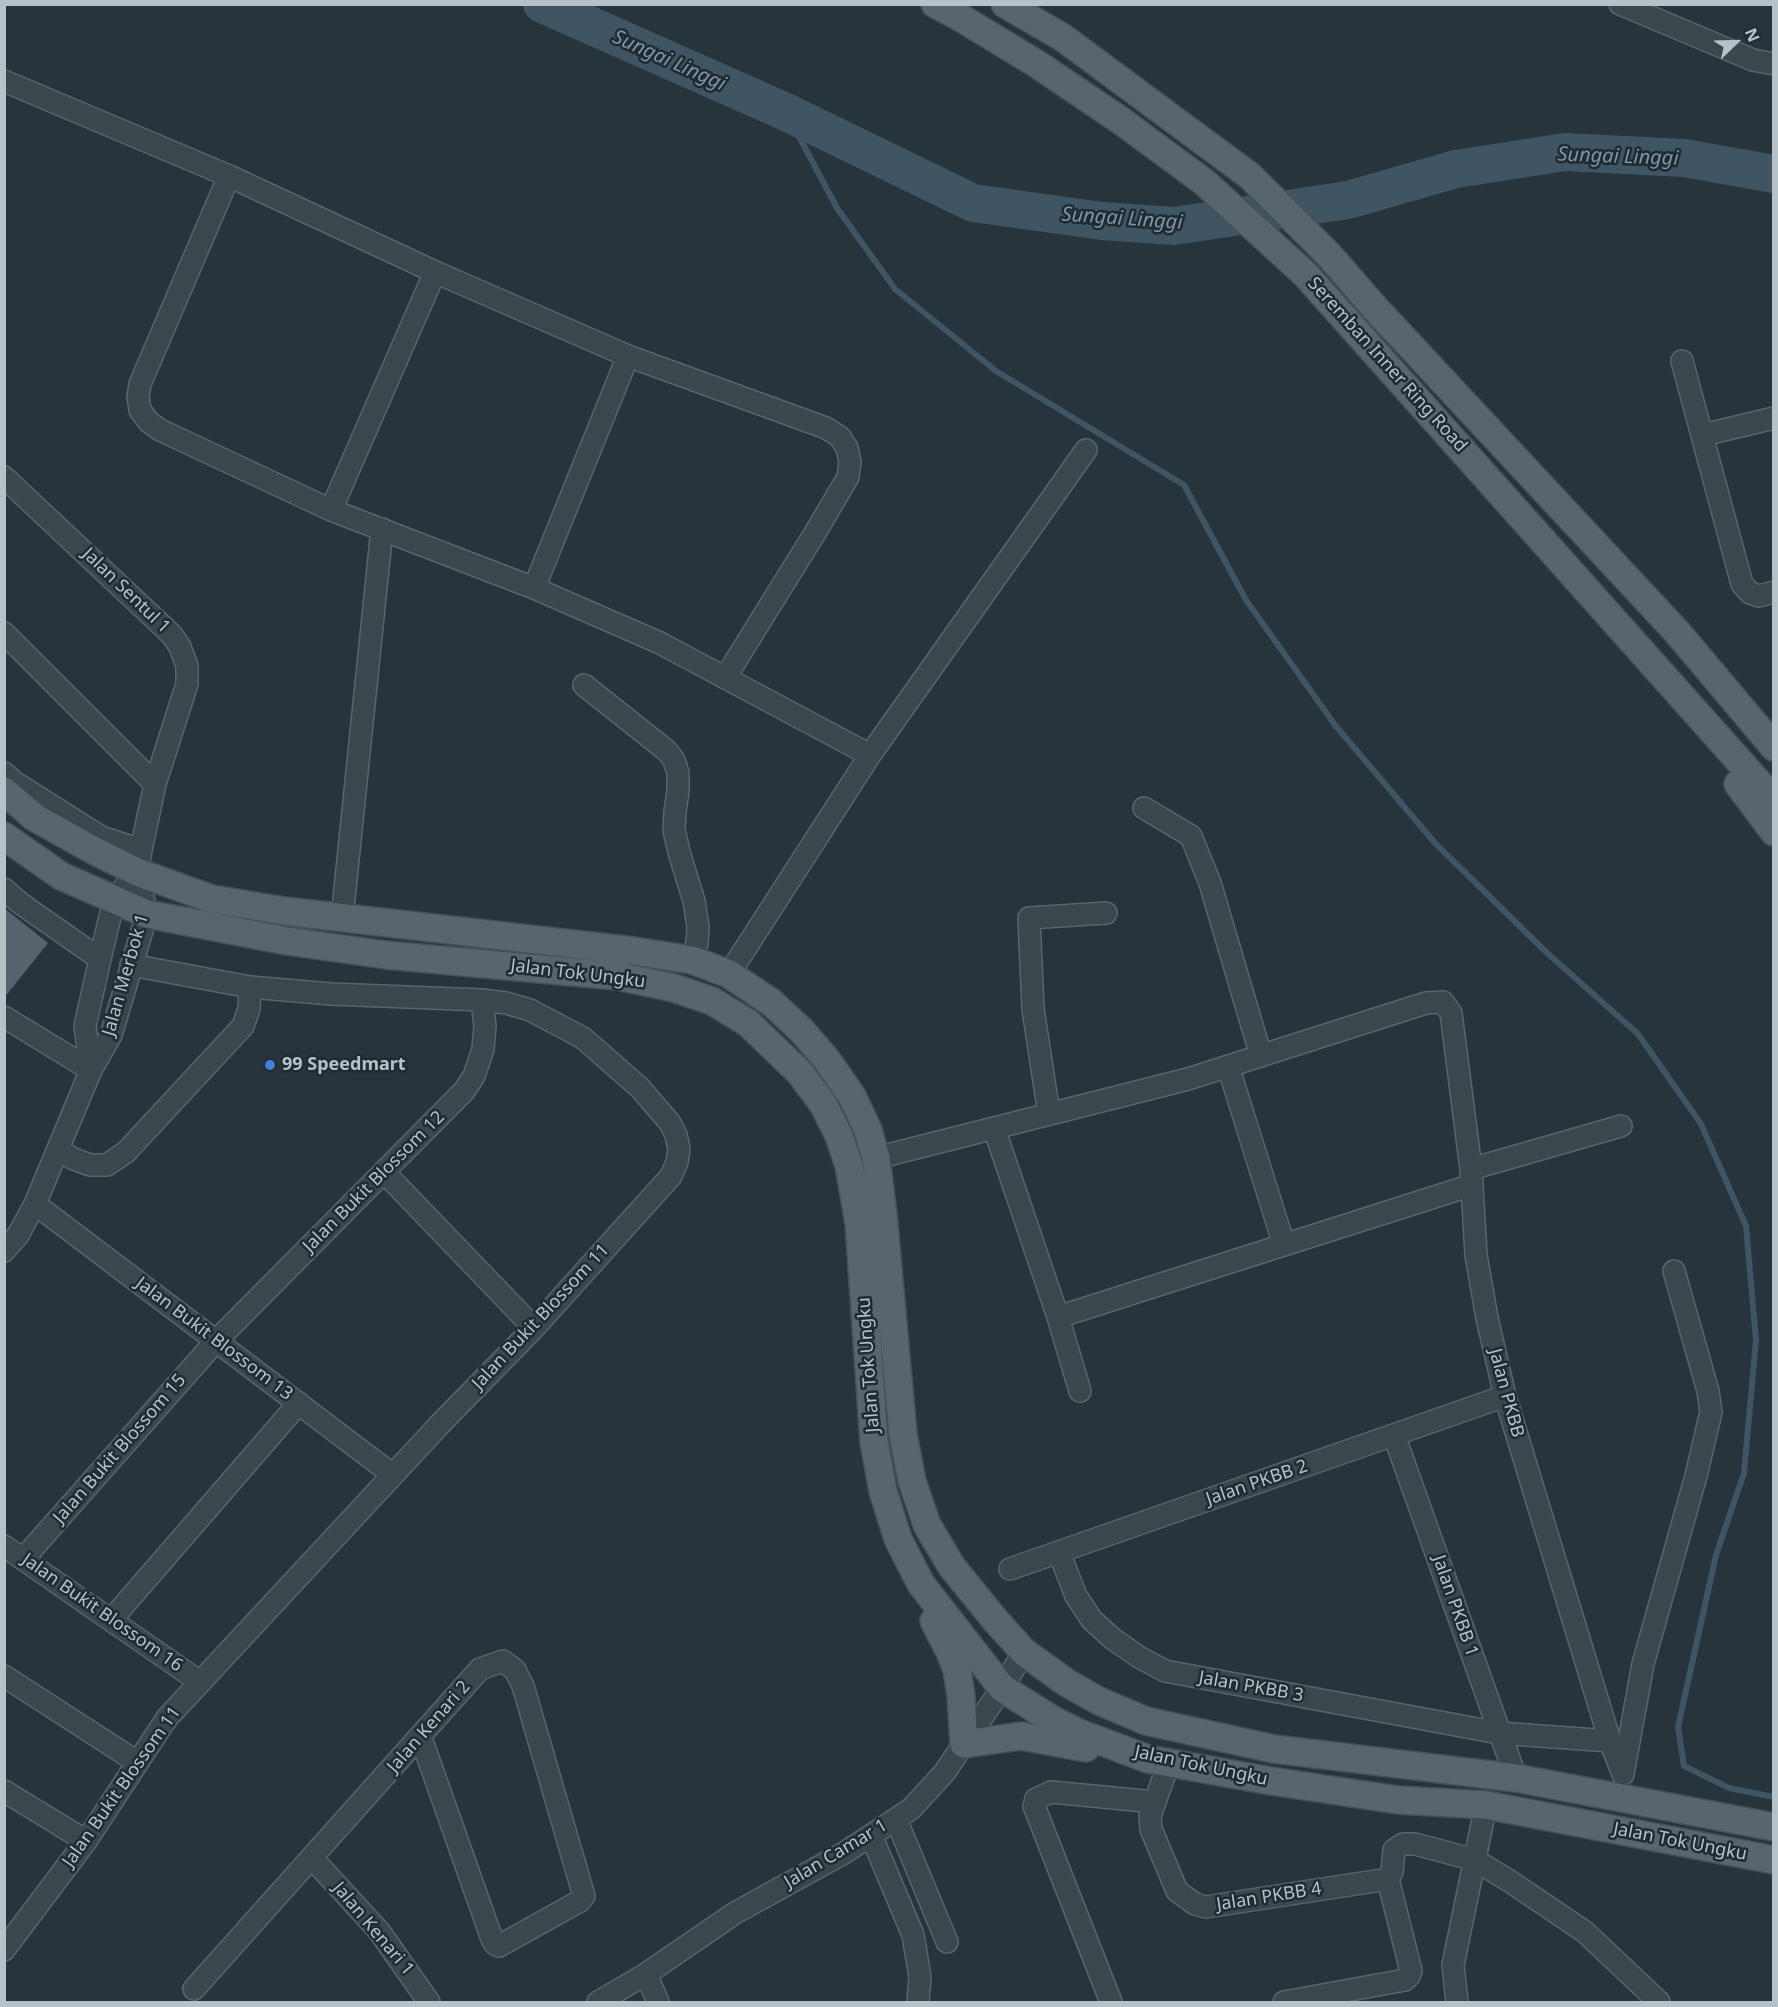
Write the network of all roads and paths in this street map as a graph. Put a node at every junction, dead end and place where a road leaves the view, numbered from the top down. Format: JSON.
{"nodes":[{"id":1,"x":935,"y":4,"type":"edge"},
{"id":2,"x":1005,"y":4,"type":"edge"},
{"id":3,"x":1620,"y":4,"type":"edge"},
{"id":4,"x":1773,"y":64,"type":"edge"},
{"id":5,"x":4,"y":81,"type":"edge"},
{"id":6,"x":229,"y":176,"type":"junction"},
{"id":7,"x":435,"y":272,"type":"junction"},
{"id":8,"x":628,"y":356,"type":"junction"},
{"id":9,"x":1682,"y":361,"type":"dead end"},
{"id":10,"x":1773,"y":418,"type":"edge"},
{"id":11,"x":1703,"y":435,"type":"junction"},
{"id":12,"x":1086,"y":450,"type":"dead end"},
{"id":13,"x":8,"y":488,"type":"edge"},
{"id":14,"x":331,"y":510,"type":"junction"},
{"id":15,"x":382,"y":529,"type":"junction"},
{"id":16,"x":534,"y":588,"type":"junction"},
{"id":17,"x":1773,"y":592,"type":"edge"},
{"id":18,"x":1677,"y":632,"type":"junction"},
{"id":19,"x":4,"y":633,"type":"edge"},
{"id":20,"x":1635,"y":645,"type":"junction"},
{"id":21,"x":725,"y":678,"type":"junction"},
{"id":22,"x":584,"y":685,"type":"dead end"},
{"id":23,"x":1773,"y":732,"type":"edge"},
{"id":24,"x":1773,"y":747,"type":"edge"},
{"id":25,"x":870,"y":755,"type":"junction"},
{"id":26,"x":4,"y":773,"type":"edge"},
{"id":27,"x":155,"y":784,"type":"junction"},
{"id":28,"x":4,"y":791,"type":"edge"},
{"id":29,"x":1773,"y":800,"type":"edge"},
{"id":30,"x":1144,"y":808,"type":"dead end"},
{"id":31,"x":1773,"y":832,"type":"edge"},
{"id":32,"x":4,"y":836,"type":"edge"},
{"id":33,"x":139,"y":861,"type":"junction"},
{"id":34,"x":4,"y":889,"type":"edge"},
{"id":35,"x":114,"y":900,"type":"junction"},
{"id":36,"x":147,"y":914,"type":"junction"},
{"id":37,"x":1106,"y":914,"type":"dead end"},
{"id":38,"x":342,"y":918,"type":"junction"},
{"id":39,"x":100,"y":959,"type":"junction"},
{"id":40,"x":692,"y":960,"type":"junction"},
{"id":41,"x":131,"y":965,"type":"junction"},
{"id":42,"x":729,"y":974,"type":"junction"},
{"id":43,"x":250,"y":987,"type":"junction"},
{"id":44,"x":482,"y":1000,"type":"junction"},
{"id":45,"x":4,"y":1017,"type":"edge"},
{"id":46,"x":1261,"y":1056,"type":"junction"},
{"id":47,"x":1228,"y":1066,"type":"junction"},
{"id":48,"x":91,"y":1070,"type":"junction"},
{"id":49,"x":1049,"y":1114,"type":"junction"},
{"id":50,"x":1621,"y":1126,"type":"dead end"},
{"id":51,"x":994,"y":1128,"type":"junction"},
{"id":52,"x":58,"y":1150,"type":"junction"},
{"id":53,"x":876,"y":1158,"type":"junction"},
{"id":54,"x":384,"y":1172,"type":"junction"},
{"id":55,"x":1472,"y":1177,"type":"junction"},
{"id":56,"x":35,"y":1204,"type":"junction"},
{"id":57,"x":1284,"y":1245,"type":"junction"},
{"id":58,"x":4,"y":1251,"type":"edge"},
{"id":59,"x":1674,"y":1271,"type":"dead end"},
{"id":60,"x":1058,"y":1317,"type":"junction"},
{"id":61,"x":534,"y":1328,"type":"junction"},
{"id":62,"x":216,"y":1341,"type":"junction"},
{"id":63,"x":1080,"y":1391,"type":"dead end"},
{"id":64,"x":1505,"y":1396,"type":"junction"},
{"id":65,"x":299,"y":1403,"type":"junction"},
{"id":66,"x":1394,"y":1435,"type":"junction"},
{"id":67,"x":393,"y":1475,"type":"junction"},
{"id":68,"x":4,"y":1546,"type":"edge"},
{"id":69,"x":1059,"y":1552,"type":"junction"},
{"id":70,"x":24,"y":1558,"type":"junction"},
{"id":71,"x":1010,"y":1569,"type":"dead end"},
{"id":72,"x":921,"y":1584,"type":"junction"},
{"id":73,"x":112,"y":1619,"type":"junction"},
{"id":74,"x":1024,"y":1652,"type":"junction"},
{"id":75,"x":4,"y":1676,"type":"edge"},
{"id":76,"x":200,"y":1682,"type":"junction"},
{"id":77,"x":1002,"y":1688,"type":"junction"},
{"id":78,"x":1499,"y":1732,"type":"junction"},
{"id":79,"x":420,"y":1738,"type":"junction"},
{"id":80,"x":1610,"y":1741,"type":"junction"},
{"id":81,"x":964,"y":1744,"type":"junction"},
{"id":82,"x":1107,"y":1744,"type":"junction"},
{"id":83,"x":137,"y":1762,"type":"junction"},
{"id":84,"x":1169,"y":1762,"type":"junction"},
{"id":85,"x":1516,"y":1778,"type":"junction"},
{"id":86,"x":1621,"y":1786,"type":"junction"},
{"id":87,"x":4,"y":1791,"type":"edge"},
{"id":88,"x":1155,"y":1802,"type":"junction"},
{"id":89,"x":1486,"y":1805,"type":"junction"},
{"id":90,"x":896,"y":1818,"type":"junction"},
{"id":91,"x":1773,"y":1827,"type":"edge"},
{"id":92,"x":871,"y":1835,"type":"junction"},
{"id":93,"x":86,"y":1841,"type":"junction"},
{"id":94,"x":312,"y":1858,"type":"junction"},
{"id":95,"x":1475,"y":1860,"type":"junction"},
{"id":96,"x":1773,"y":1860,"type":"edge"},
{"id":97,"x":1388,"y":1879,"type":"junction"},
{"id":98,"x":8,"y":1937,"type":"edge"},
{"id":99,"x":947,"y":1942,"type":"dead end"},
{"id":100,"x":646,"y":1974,"type":"junction"},
{"id":101,"x":194,"y":1989,"type":"dead end"},
{"id":102,"x":429,"y":2002,"type":"edge"},
{"id":103,"x":598,"y":2002,"type":"edge"},
{"id":104,"x":658,"y":2002,"type":"edge"},
{"id":105,"x":918,"y":2002,"type":"edge"},
{"id":106,"x":1111,"y":2002,"type":"edge"},
{"id":107,"x":1284,"y":2002,"type":"edge"},
{"id":108,"x":1456,"y":2002,"type":"edge"},
{"id":109,"x":1659,"y":2002,"type":"edge"}],
"edges":[{"from":1,"to":20,"type":"main road","name":"Seremban Inner Ring Road"},
{"from":2,"to":18,"type":"main road","name":"Seremban Inner Ring Road"},
{"from":3,"to":4,"type":"street"},
{"from":5,"to":6,"type":"street"},
{"from":6,"to":7,"type":"street"},
{"from":6,"to":14,"type":"street"},
{"from":7,"to":8,"type":"street"},
{"from":7,"to":14,"type":"street"},
{"from":8,"to":16,"type":"street"},
{"from":8,"to":21,"type":"street"},
{"from":9,"to":11,"type":"street"},
{"from":10,"to":11,"type":"street"},
{"from":11,"to":17,"type":"street"},
{"from":12,"to":25,"type":"street"},
{"from":13,"to":27,"type":"street","name":"Jalan Sentul 1"},
{"from":14,"to":15,"type":"street"},
{"from":15,"to":16,"type":"street"},
{"from":15,"to":38,"type":"street"},
{"from":16,"to":21,"type":"street"},
{"from":18,"to":23,"type":"main road"},
{"from":18,"to":24,"type":"main road","name":"Seremban Inner Ring Road"},
{"from":19,"to":27,"type":"street"},
{"from":20,"to":29,"type":"main road","name":"Seremban Inner Ring Road"},
{"from":20,"to":31,"type":"main road"},
{"from":21,"to":25,"type":"street"},
{"from":22,"to":40,"type":"street"},
{"from":25,"to":42,"type":"street"},
{"from":26,"to":33,"type":"street"},
{"from":27,"to":33,"type":"street","name":"Jalan Sentul 1"},
{"from":28,"to":33,"type":"main road","name":"Jalan Tok Ungku"},
{"from":30,"to":46,"type":"street"},
{"from":32,"to":35,"type":"main road","name":"Jalan Tok Ungku"},
{"from":33,"to":35,"type":"street","name":"Jalan Merbok 1"},
{"from":33,"to":36,"type":"street","name":"Jalan Merbok 1"},
{"from":33,"to":38,"type":"main road","name":"Jalan Tok Ungku"},
{"from":34,"to":39,"type":"street"},
{"from":35,"to":36,"type":"main road","name":"Jalan Tok Ungku"},
{"from":35,"to":39,"type":"street","name":"Jalan Merbok 1"},
{"from":36,"to":41,"type":"street","name":"Jalan Merbok 1"},
{"from":36,"to":72,"type":"main road","name":"Jalan Tok Ungku"},
{"from":37,"to":49,"type":"street"},
{"from":38,"to":40,"type":"main road","name":"Jalan Tok Ungku"},
{"from":39,"to":48,"type":"street","name":"Jalan Merbok 1"},
{"from":40,"to":42,"type":"main road","name":"Jalan Tok Ungku"},
{"from":41,"to":43,"type":"street","name":"Jalan Bukit Blossom 11"},
{"from":41,"to":48,"type":"street","name":"Jalan Merbok 1"},
{"from":42,"to":53,"type":"main road","name":"Jalan Tok Ungku"},
{"from":43,"to":44,"type":"street","name":"Jalan Bukit Blossom 11"},
{"from":43,"to":52,"type":"street"},
{"from":44,"to":54,"type":"street","name":"Jalan Bukit Blossom 12"},
{"from":44,"to":61,"type":"street","name":"Jalan Bukit Blossom 11"},
{"from":45,"to":48,"type":"street"},
{"from":46,"to":47,"type":"street"},
{"from":46,"to":55,"type":"street","name":"Jalan PKBB"},
{"from":47,"to":49,"type":"street"},
{"from":47,"to":57,"type":"street"},
{"from":48,"to":52,"type":"street","name":"Jalan Merbok 1"},
{"from":49,"to":51,"type":"street"},
{"from":50,"to":55,"type":"street"},
{"from":51,"to":53,"type":"street"},
{"from":51,"to":60,"type":"street"},
{"from":52,"to":56,"type":"street","name":"Jalan Merbok 1"},
{"from":53,"to":74,"type":"main road","name":"Jalan Tok Ungku"},
{"from":54,"to":61,"type":"street"},
{"from":54,"to":62,"type":"street","name":"Jalan Bukit Blossom 12"},
{"from":55,"to":57,"type":"street"},
{"from":55,"to":64,"type":"street","name":"Jalan PKBB"},
{"from":56,"to":58,"type":"street","name":"Jalan Merbok 1"},
{"from":56,"to":62,"type":"street","name":"Jalan Bukit Blossom 13"},
{"from":57,"to":60,"type":"street"},
{"from":59,"to":86,"type":"street"},
{"from":60,"to":63,"type":"street"},
{"from":61,"to":67,"type":"street","name":"Jalan Bukit Blossom 11"},
{"from":62,"to":65,"type":"street","name":"Jalan Bukit Blossom 13"},
{"from":62,"to":70,"type":"street","name":"Jalan Bukit Blossom 15"},
{"from":64,"to":66,"type":"street","name":"Jalan PKBB 2"},
{"from":64,"to":80,"type":"street","name":"Jalan PKBB"},
{"from":65,"to":67,"type":"street","name":"Jalan Bukit Blossom 13"},
{"from":65,"to":73,"type":"street"},
{"from":66,"to":69,"type":"street","name":"Jalan PKBB 2"},
{"from":66,"to":78,"type":"street","name":"Jalan PKBB 1"},
{"from":67,"to":76,"type":"street","name":"Jalan Bukit Blossom 11"},
{"from":68,"to":70,"type":"street","name":"Jalan Bukit Blossom 16"},
{"from":69,"to":71,"type":"street","name":"Jalan PKBB 2"},
{"from":69,"to":78,"type":"street","name":"Jalan PKBB 3"},
{"from":70,"to":73,"type":"street","name":"Jalan Bukit Blossom 16"},
{"from":72,"to":77,"type":"main road","name":"Jalan Tok Ungku"},
{"from":72,"to":81,"type":"main road"},
{"from":73,"to":76,"type":"street","name":"Jalan Bukit Blossom 16"},
{"from":74,"to":77,"type":"street","name":"Jalan Camar 1"},
{"from":74,"to":85,"type":"main road","name":"Jalan Tok Ungku"},
{"from":75,"to":83,"type":"street"},
{"from":76,"to":83,"type":"street","name":"Jalan Bukit Blossom 11"},
{"from":77,"to":81,"type":"street","name":"Jalan Camar 1"},
{"from":77,"to":82,"type":"main road","name":"Jalan Tok Ungku"},
{"from":78,"to":80,"type":"street","name":"Jalan PKBB 3"},
{"from":78,"to":85,"type":"street","name":"Jalan PKBB 1"},
{"from":79,"to":79,"type":"street","name":"Jalan Kenari 2"},
{"from":79,"to":94,"type":"street","name":"Jalan Kenari 2"},
{"from":80,"to":86,"type":"street","name":"Jalan PKBB"},
{"from":81,"to":82,"type":"main road"},
{"from":81,"to":90,"type":"street","name":"Jalan Camar 1"},
{"from":82,"to":84,"type":"main road","name":"Jalan Tok Ungku"},
{"from":83,"to":93,"type":"street","name":"Jalan Bukit Blossom 11"},
{"from":84,"to":88,"type":"street","name":"Jalan PKBB 4"},
{"from":84,"to":89,"type":"main road","name":"Jalan Tok Ungku"},
{"from":85,"to":86,"type":"main road","name":"Jalan Tok Ungku"},
{"from":86,"to":91,"type":"main road","name":"Jalan Tok Ungku"},
{"from":87,"to":93,"type":"street"},
{"from":88,"to":97,"type":"street","name":"Jalan PKBB 4"},
{"from":88,"to":106,"type":"street"},
{"from":89,"to":95,"type":"street"},
{"from":89,"to":96,"type":"main road","name":"Jalan Tok Ungku"},
{"from":90,"to":92,"type":"street","name":"Jalan Camar 1"},
{"from":90,"to":99,"type":"street"},
{"from":92,"to":100,"type":"street","name":"Jalan Camar 1"},
{"from":92,"to":105,"type":"street"},
{"from":93,"to":98,"type":"street","name":"Jalan Bukit Blossom 11"},
{"from":94,"to":101,"type":"street","name":"Jalan Kenari 2"},
{"from":94,"to":102,"type":"street","name":"Jalan Kenari 1"},
{"from":95,"to":97,"type":"street"},
{"from":95,"to":108,"type":"street"},
{"from":95,"to":109,"type":"street"},
{"from":97,"to":107,"type":"street"},
{"from":100,"to":103,"type":"street","name":"Jalan Camar 1"},
{"from":100,"to":104,"type":"street"}]}
